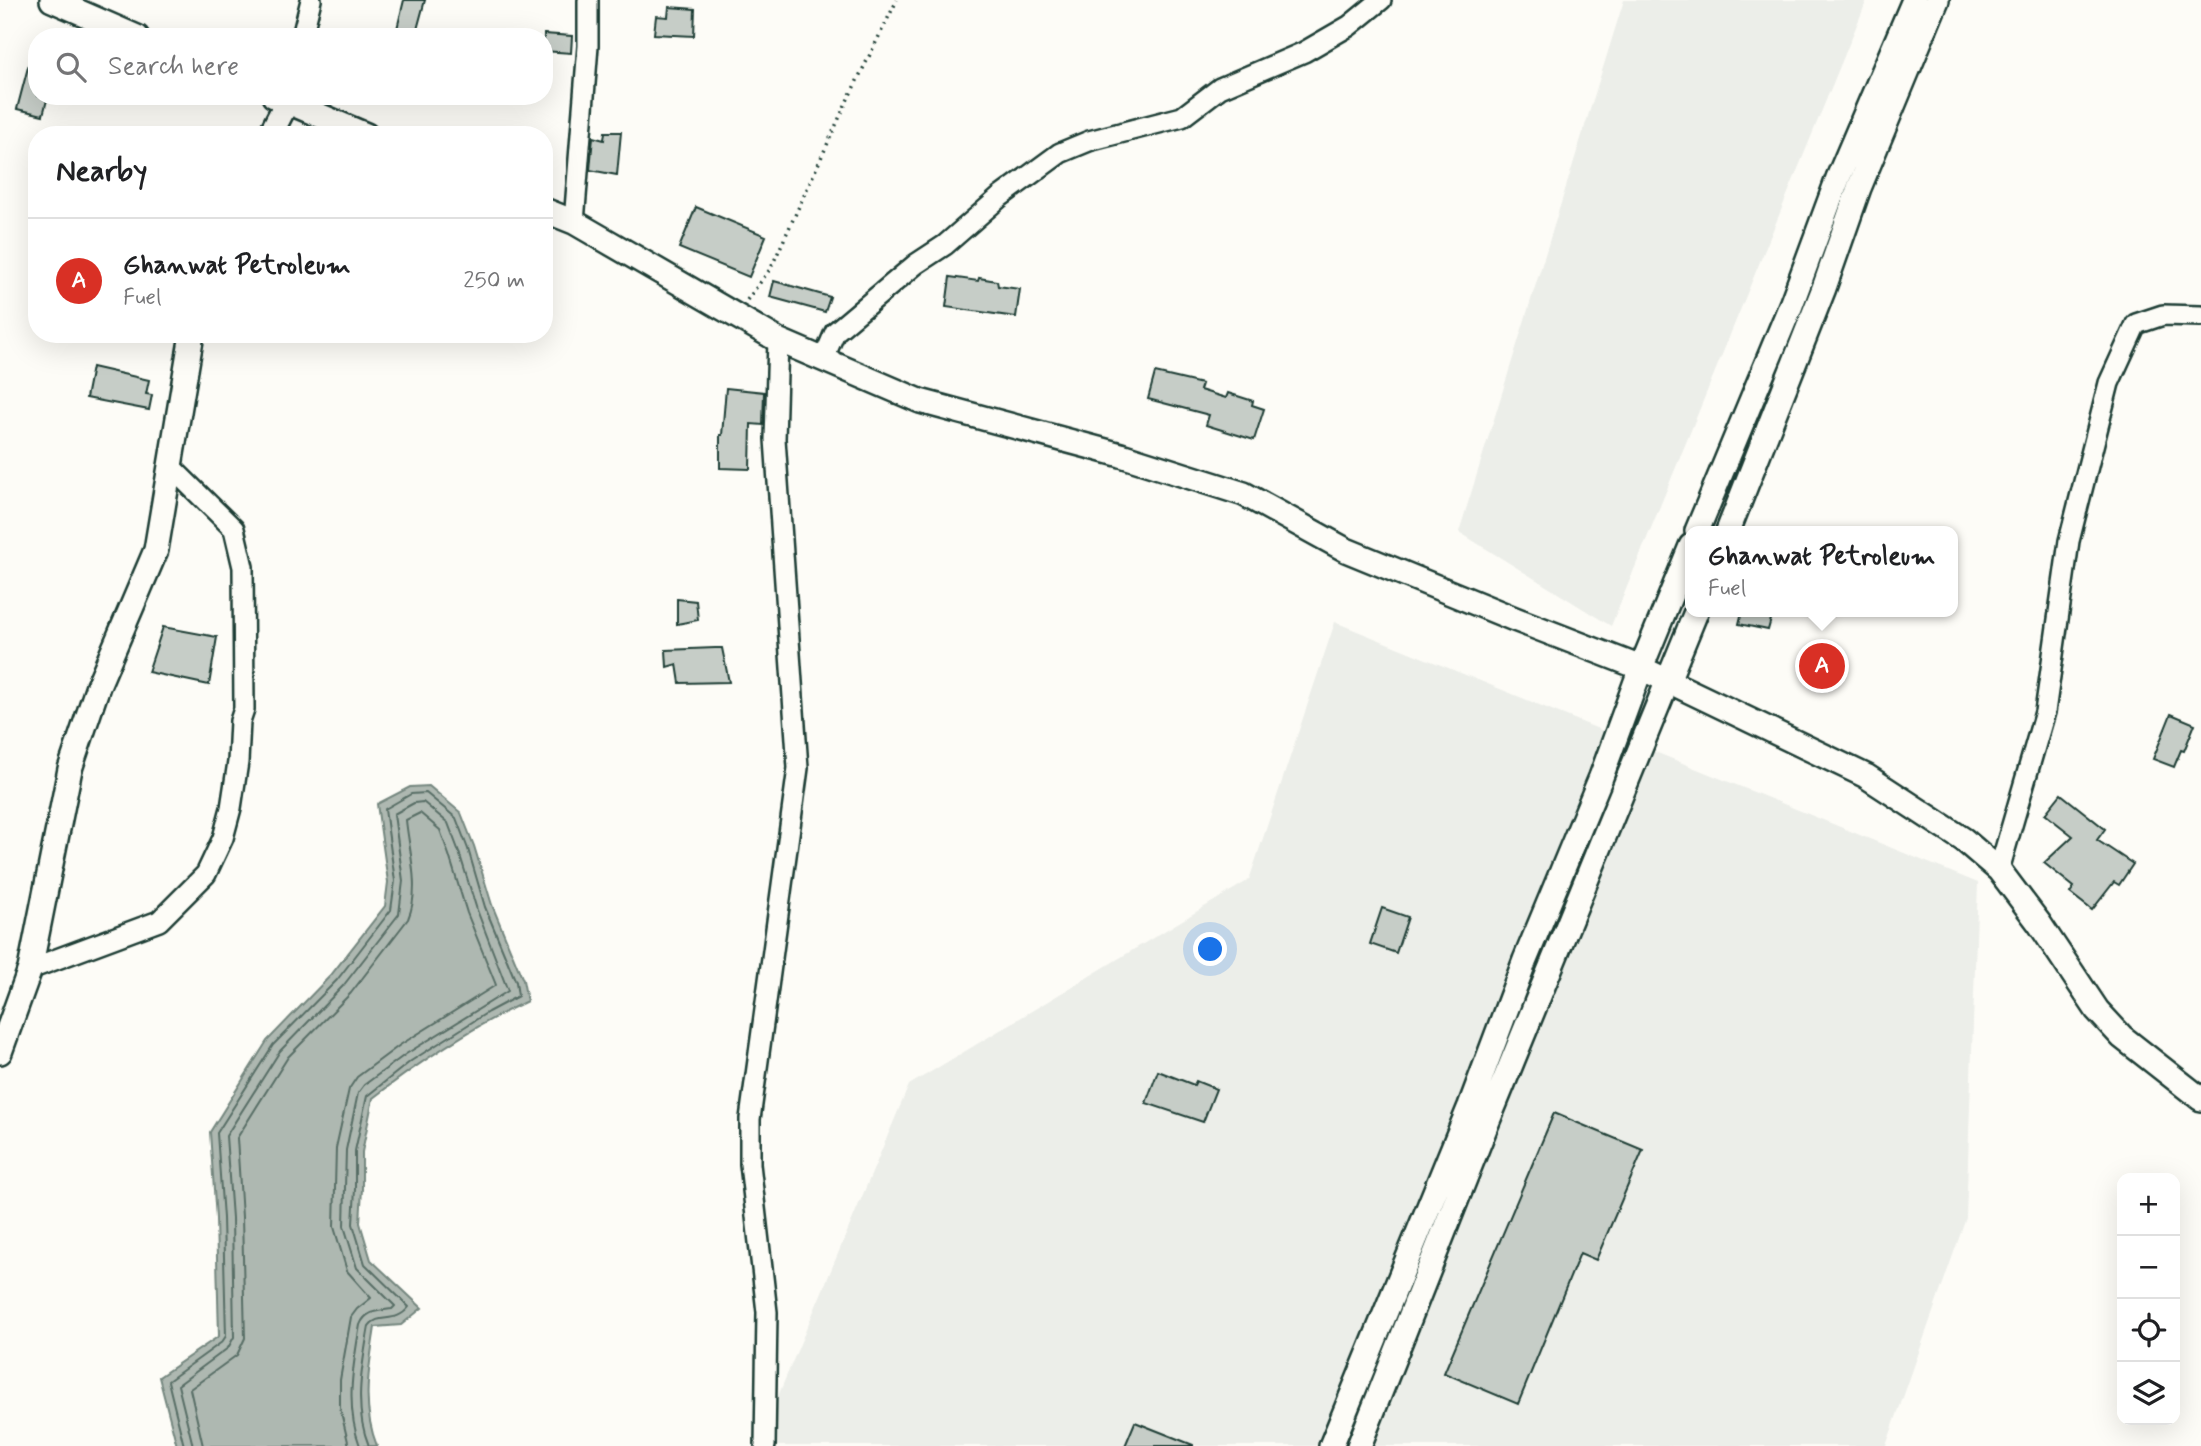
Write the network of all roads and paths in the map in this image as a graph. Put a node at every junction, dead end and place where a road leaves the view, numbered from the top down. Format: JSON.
{"nodes":[{"id":1,"x":52,"y":0,"type":"edge"},
{"id":2,"x":311,"y":0,"type":"edge"},
{"id":3,"x":588,"y":0,"type":"edge"},
{"id":4,"x":897,"y":0,"type":"edge"},
{"id":5,"x":1381,"y":0,"type":"edge"},
{"id":6,"x":1914,"y":0,"type":"edge"},
{"id":7,"x":1937,"y":0,"type":"edge"},
{"id":8,"x":116,"y":28,"type":"edge"},
{"id":9,"x":304,"y":28,"type":"edge"},
{"id":10,"x":281,"y":105,"type":"edge"},
{"id":11,"x":299,"y":105,"type":"edge"},
{"id":12,"x":273,"y":126,"type":"edge"},
{"id":13,"x":346,"y":126,"type":"edge"},
{"id":14,"x":553,"y":214,"type":"edge"},
{"id":15,"x":574,"y":222,"type":"junction"},
{"id":16,"x":2201,"y":316,"type":"edge"},
{"id":17,"x":738,"y":317,"type":"junction"},
{"id":18,"x":778,"y":340,"type":"junction"},
{"id":19,"x":190,"y":343,"type":"edge"},
{"id":20,"x":823,"y":360,"type":"junction"},
{"id":21,"x":170,"y":466,"type":"junction"},
{"id":22,"x":1699,"y":526,"type":"edge"},
{"id":23,"x":1730,"y":526,"type":"edge"},
{"id":24,"x":1685,"y":561,"type":"edge"},
{"id":25,"x":1694,"y":617,"type":"edge"},
{"id":26,"x":1641,"y":668,"type":"junction"},
{"id":27,"x":1668,"y":683,"type":"junction"},
{"id":28,"x":1999,"y":870,"type":"junction"},
{"id":29,"x":30,"y":969,"type":"junction"},
{"id":30,"x":0,"y":1052,"type":"edge"},
{"id":31,"x":2201,"y":1099,"type":"edge"},
{"id":32,"x":765,"y":1446,"type":"edge"},
{"id":33,"x":1331,"y":1446,"type":"edge"},
{"id":34,"x":1359,"y":1446,"type":"edge"}],
"edges":[{"from":1,"to":8,"type":"street"},
{"from":2,"to":9,"type":"street"},
{"from":3,"to":15,"type":"street"},
{"from":4,"to":17,"type":"path"},
{"from":5,"to":20,"type":"street"},
{"from":6,"to":22,"type":"street"},
{"from":7,"to":23,"type":"street"},
{"from":10,"to":12,"type":"street"},
{"from":11,"to":13,"type":"street"},
{"from":14,"to":15,"type":"street"},
{"from":15,"to":17,"type":"street"},
{"from":16,"to":28,"type":"street"},
{"from":17,"to":18,"type":"street"},
{"from":18,"to":20,"type":"street"},
{"from":18,"to":32,"type":"street"},
{"from":19,"to":21,"type":"street"},
{"from":20,"to":26,"type":"street"},
{"from":21,"to":29,"type":"street"},
{"from":21,"to":29,"type":"street"},
{"from":24,"to":26,"type":"street"},
{"from":25,"to":27,"type":"street"},
{"from":26,"to":27,"type":"street"},
{"from":26,"to":33,"type":"street"},
{"from":27,"to":28,"type":"street"},
{"from":27,"to":34,"type":"street"},
{"from":28,"to":31,"type":"street"},
{"from":29,"to":30,"type":"street"}]}
